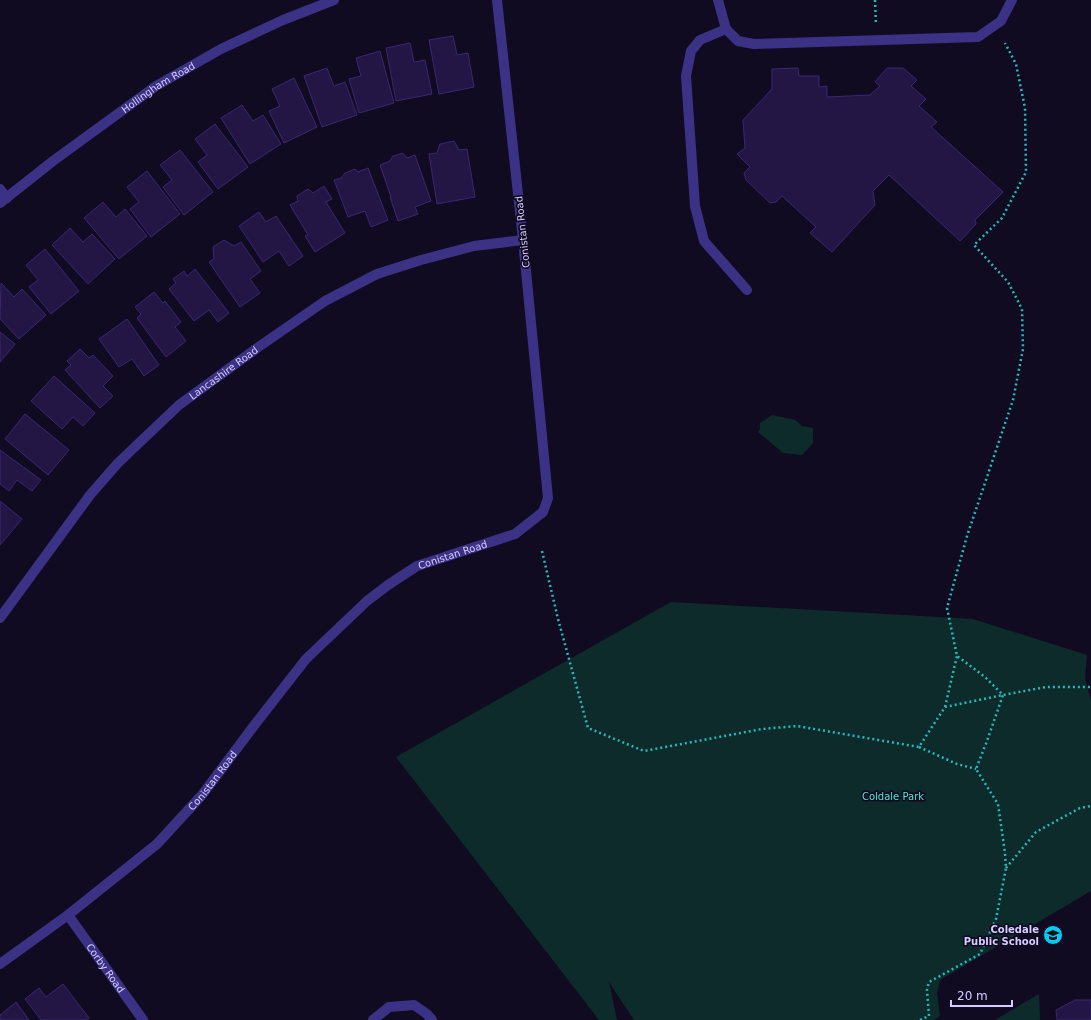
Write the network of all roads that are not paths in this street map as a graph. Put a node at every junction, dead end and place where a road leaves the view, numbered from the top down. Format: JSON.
{"nodes":[{"id":1,"x":334,"y":0,"type":"edge"},
{"id":2,"x":497,"y":0,"type":"edge"},
{"id":3,"x":718,"y":0,"type":"edge"},
{"id":4,"x":1012,"y":0,"type":"edge"},
{"id":5,"x":726,"y":29,"type":"junction"},
{"id":6,"x":0,"y":189,"type":"edge"},
{"id":7,"x":3,"y":201,"type":"edge"},
{"id":8,"x":523,"y":240,"type":"junction"},
{"id":9,"x":747,"y":290,"type":"dead end"},
{"id":10,"x":0,"y":618,"type":"edge"},
{"id":11,"x":68,"y":915,"type":"junction"},
{"id":12,"x":0,"y":964,"type":"edge"},
{"id":13,"x":143,"y":1020,"type":"edge"},
{"id":14,"x":373,"y":1020,"type":"edge"},
{"id":15,"x":432,"y":1020,"type":"edge"}],
"edges":[{"from":1,"to":7,"type":"street","name":"Hollingham Road"},
{"from":2,"to":8,"type":"street","name":"Conistan Road"},
{"from":3,"to":5,"type":"street"},
{"from":4,"to":5,"type":"street"},
{"from":5,"to":9,"type":"street"},
{"from":6,"to":7,"type":"street"},
{"from":8,"to":10,"type":"street","name":"Lancashire Road"},
{"from":8,"to":11,"type":"street","name":"Conistan Road"},
{"from":11,"to":12,"type":"street","name":"Conistan Road"},
{"from":11,"to":13,"type":"street","name":"Corby Road"},
{"from":14,"to":15,"type":"street"}]}
